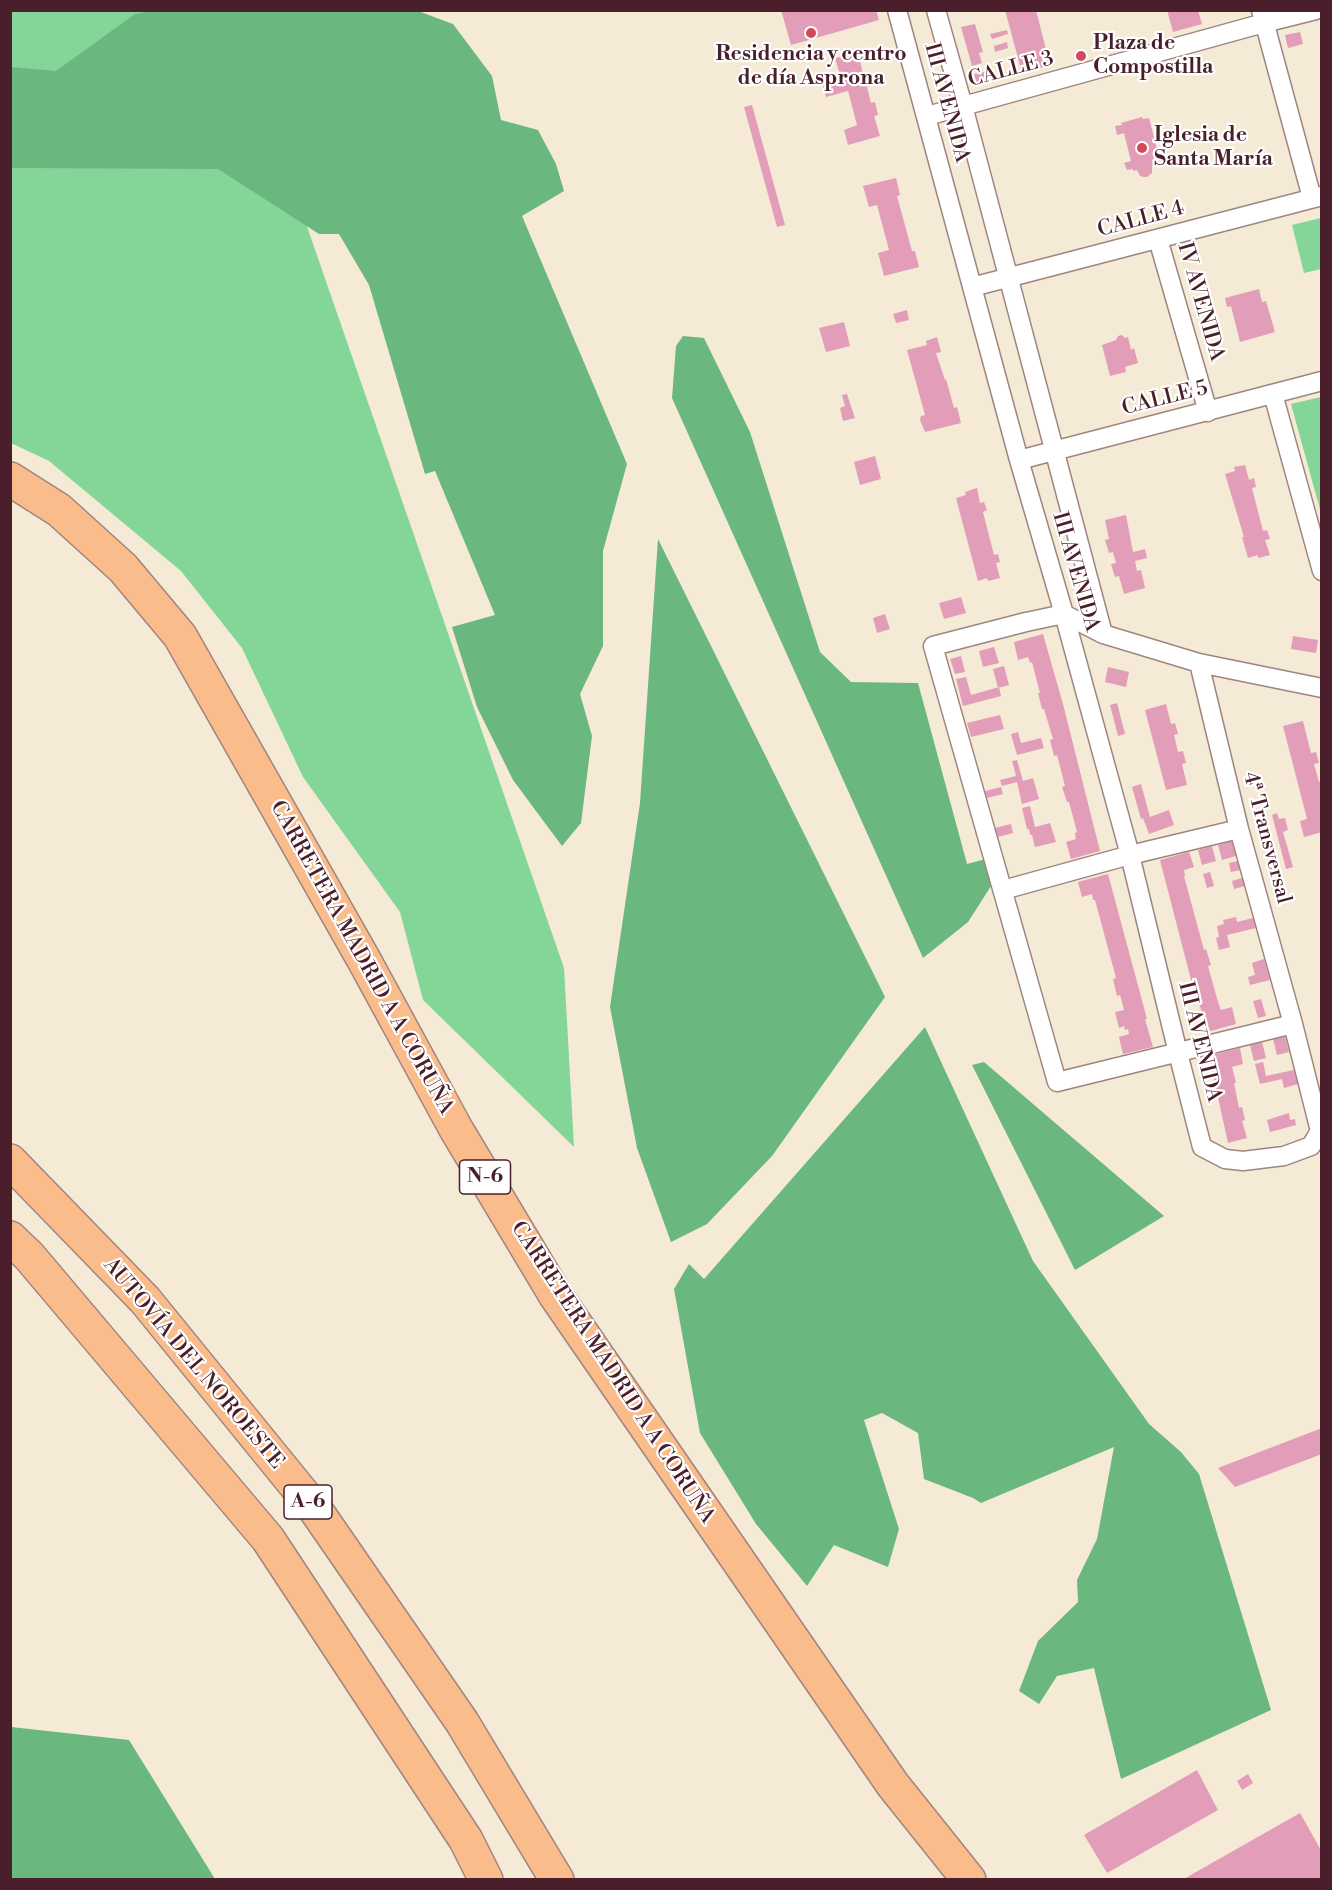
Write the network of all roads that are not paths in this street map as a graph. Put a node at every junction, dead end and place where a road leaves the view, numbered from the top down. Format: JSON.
{"nodes":[{"id":1,"x":897,"y":10,"type":"edge"},
{"id":2,"x":936,"y":10,"type":"edge"},
{"id":3,"x":1316,"y":10,"type":"edge"},
{"id":4,"x":1263,"y":17,"type":"edge"},
{"id":5,"x":963,"y":106,"type":"junction"},
{"id":6,"x":927,"y":116,"type":"junction"},
{"id":7,"x":1317,"y":197,"type":"edge"},
{"id":8,"x":1158,"y":239,"type":"junction"},
{"id":9,"x":1008,"y":278,"type":"junction"},
{"id":10,"x":972,"y":287,"type":"junction"},
{"id":11,"x":1322,"y":381,"type":"edge"},
{"id":12,"x":1273,"y":394,"type":"junction"},
{"id":13,"x":1208,"y":412,"type":"junction"},
{"id":14,"x":1055,"y":450,"type":"junction"},
{"id":15,"x":1019,"y":460,"type":"junction"},
{"id":16,"x":10,"y":479,"type":"edge"},
{"id":17,"x":1322,"y":571,"type":"edge"},
{"id":18,"x":1064,"y":614,"type":"junction"},
{"id":19,"x":1103,"y":634,"type":"junction"},
{"id":20,"x":1199,"y":663,"type":"junction"},
{"id":21,"x":1322,"y":688,"type":"edge"},
{"id":22,"x":1239,"y":829,"type":"junction"},
{"id":23,"x":1130,"y":855,"type":"junction"},
{"id":24,"x":1003,"y":890,"type":"junction"},
{"id":25,"x":1293,"y":1024,"type":"junction"},
{"id":26,"x":1178,"y":1053,"type":"junction"},
{"id":27,"x":1202,"y":1147,"type":"joint"},
{"id":28,"x":10,"y":1161,"type":"edge"},
{"id":29,"x":10,"y":1238,"type":"edge"},
{"id":30,"x":486,"y":1880,"type":"edge"},
{"id":31,"x":556,"y":1880,"type":"edge"},
{"id":32,"x":969,"y":1880,"type":"edge"}],
"edges":[{"from":1,"to":6,"type":"street","name":"III AVENIDA"},
{"from":2,"to":5,"type":"street","name":"III AVENIDA"},
{"from":3,"to":4,"type":"street","name":"CALLE 3"},
{"from":4,"to":5,"type":"street","name":"CALLE 3"},
{"from":4,"to":7,"type":"street"},
{"from":5,"to":6,"type":"street","name":"CALLE 3"},
{"from":5,"to":9,"type":"street","name":"III AVENIDA"},
{"from":6,"to":10,"type":"street","name":"III AVENIDA"},
{"from":7,"to":8,"type":"street","name":"CALLE 4"},
{"from":8,"to":9,"type":"street","name":"CALLE 4"},
{"from":8,"to":13,"type":"street","name":"IV AVENIDA"},
{"from":9,"to":10,"type":"street","name":"CALLE 4"},
{"from":9,"to":14,"type":"street","name":"III AVENIDA"},
{"from":10,"to":15,"type":"street","name":"III AVENIDA"},
{"from":11,"to":12,"type":"street","name":"CALLE 5"},
{"from":12,"to":13,"type":"street","name":"CALLE 5"},
{"from":12,"to":17,"type":"street"},
{"from":13,"to":14,"type":"street","name":"CALLE 5"},
{"from":14,"to":15,"type":"street","name":"CALLE 5"},
{"from":14,"to":19,"type":"street","name":"III AVENIDA"},
{"from":15,"to":18,"type":"street","name":"III AVENIDA"},
{"from":16,"to":32,"type":"highway","name":"CARRETERA MADRID A A CORUÑA","number":"N-6"},
{"from":18,"to":19,"type":"street"},
{"from":18,"to":23,"type":"street","name":"III AVENIDA"},
{"from":18,"to":24,"type":"street"},
{"from":19,"to":20,"type":"street"},
{"from":20,"to":21,"type":"street"},
{"from":20,"to":22,"type":"street","name":"4ª Transversal"},
{"from":22,"to":23,"type":"street"},
{"from":22,"to":25,"type":"street","name":"4ª Transversal"},
{"from":23,"to":24,"type":"street"},
{"from":23,"to":26,"type":"street","name":"III AVENIDA"},
{"from":24,"to":26,"type":"street"},
{"from":25,"to":26,"type":"street"},
{"from":25,"to":27,"type":"street","name":"4ª Transversal"},
{"from":26,"to":27,"type":"street","name":"III AVENIDA"},
{"from":28,"to":31,"type":"highway","name":"AUTOVÍA DEL NOROESTE","number":"A-6"},
{"from":29,"to":30,"type":"highway","number":"A-6"}]}
